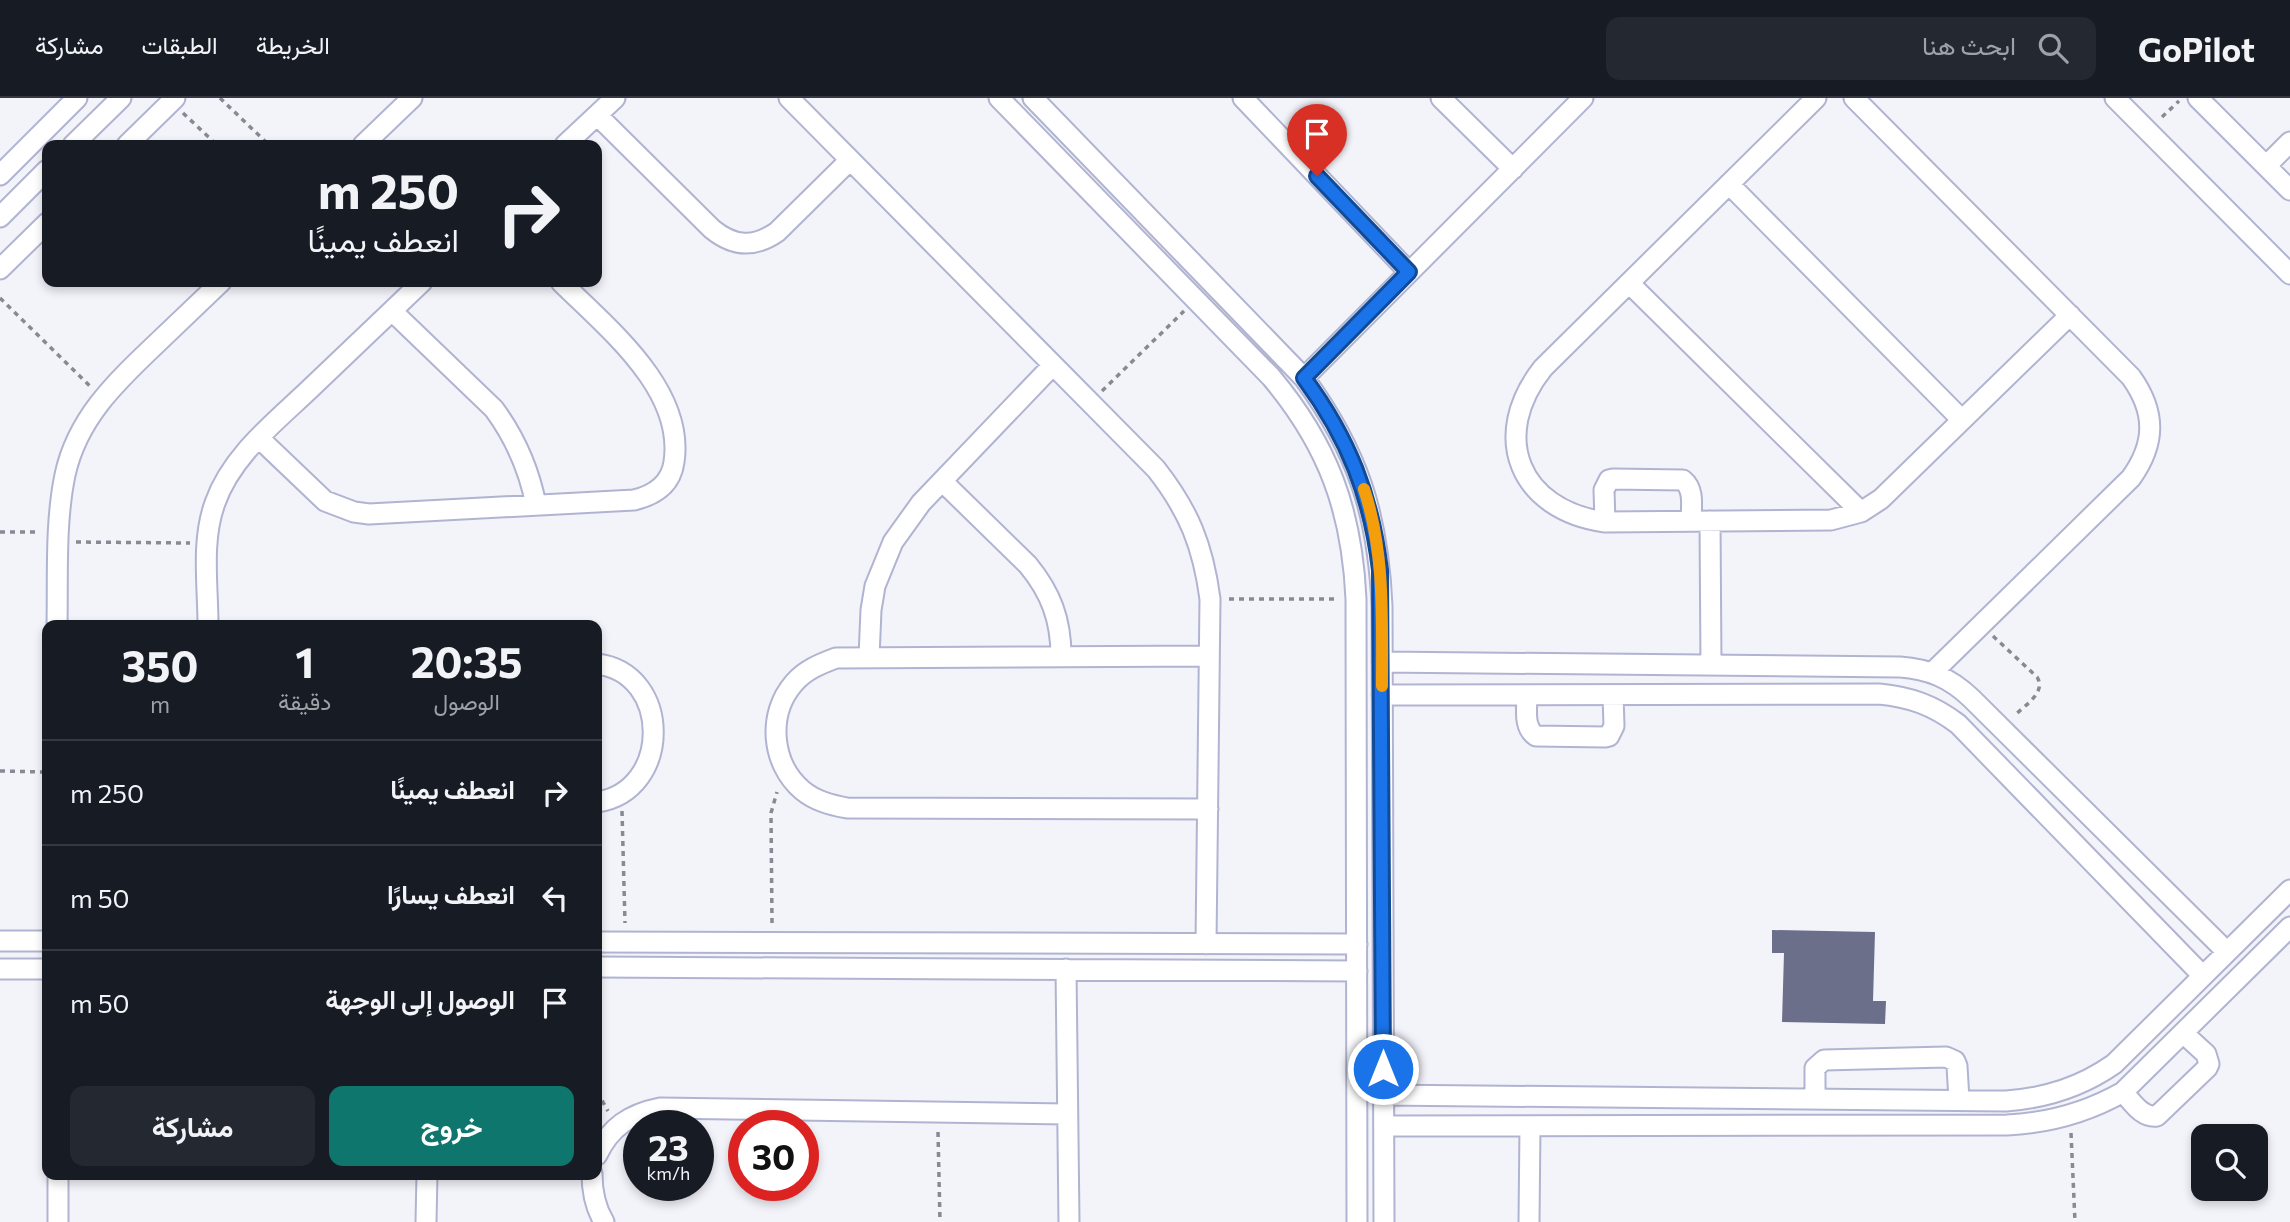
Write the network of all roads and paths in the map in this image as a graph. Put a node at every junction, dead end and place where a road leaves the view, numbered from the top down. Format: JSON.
{"nodes":[{"id":1,"x":77,"y":98,"type":"edge"},
{"id":2,"x":121,"y":98,"type":"edge"},
{"id":3,"x":220,"y":98,"type":"edge"},
{"id":4,"x":412,"y":98,"type":"edge"},
{"id":5,"x":615,"y":98,"type":"edge"},
{"id":6,"x":789,"y":98,"type":"edge"},
{"id":7,"x":999,"y":98,"type":"edge"},
{"id":8,"x":1033,"y":98,"type":"edge"},
{"id":9,"x":1243,"y":98,"type":"edge"},
{"id":10,"x":1441,"y":98,"type":"edge"},
{"id":11,"x":1583,"y":98,"type":"edge"},
{"id":12,"x":1816,"y":98,"type":"edge"},
{"id":13,"x":1854,"y":98,"type":"edge"},
{"id":14,"x":2115,"y":98,"type":"edge"},
{"id":15,"x":2182,"y":98,"type":"edge"},
{"id":16,"x":2198,"y":98,"type":"edge"},
{"id":17,"x":173,"y":100,"type":"edge"},
{"id":18,"x":597,"y":115,"type":"junction"},
{"id":19,"x":2148,"y":131,"type":"junction"},
{"id":20,"x":78,"y":140,"type":"edge"},
{"id":21,"x":132,"y":140,"type":"edge"},
{"id":22,"x":212,"y":140,"type":"edge"},
{"id":23,"x":264,"y":140,"type":"edge"},
{"id":24,"x":368,"y":140,"type":"edge"},
{"id":25,"x":570,"y":140,"type":"edge"},
{"id":26,"x":2290,"y":142,"type":"edge"},
{"id":27,"x":850,"y":160,"type":"junction"},
{"id":28,"x":2266,"y":166,"type":"junction"},
{"id":29,"x":1513,"y":169,"type":"junction"},
{"id":30,"x":42,"y":175,"type":"edge"},
{"id":31,"x":0,"y":176,"type":"edge"},
{"id":32,"x":1729,"y":184,"type":"junction"},
{"id":33,"x":2289,"y":186,"type":"edge"},
{"id":34,"x":0,"y":217,"type":"edge"},
{"id":35,"x":42,"y":227,"type":"edge"},
{"id":36,"x":3,"y":261,"type":"edge"},
{"id":37,"x":1409,"y":272,"type":"junction"},
{"id":38,"x":2290,"y":274,"type":"edge"},
{"id":39,"x":1629,"y":283,"type":"junction"},
{"id":40,"x":216,"y":287,"type":"edge"},
{"id":41,"x":417,"y":287,"type":"edge"},
{"id":42,"x":566,"y":287,"type":"edge"},
{"id":43,"x":0,"y":298,"type":"edge"},
{"id":44,"x":1196,"y":300,"type":"junction"},
{"id":45,"x":392,"y":311,"type":"junction"},
{"id":46,"x":2070,"y":316,"type":"junction"},
{"id":47,"x":1053,"y":365,"type":"junction"},
{"id":48,"x":1304,"y":378,"type":"junction"},
{"id":49,"x":102,"y":397,"type":"junction"},
{"id":50,"x":1090,"y":402,"type":"junction"},
{"id":51,"x":1962,"y":420,"type":"junction"},
{"id":52,"x":259,"y":438,"type":"junction"},
{"id":53,"x":943,"y":481,"type":"junction"},
{"id":54,"x":536,"y":505,"type":"junction"},
{"id":55,"x":1861,"y":512,"type":"junction"},
{"id":56,"x":1701,"y":521,"type":"junction"},
{"id":57,"x":1605,"y":522,"type":"junction"},
{"id":58,"x":0,"y":532,"type":"edge"},
{"id":59,"x":60,"y":537,"type":"junction"},
{"id":60,"x":207,"y":543,"type":"junction"},
{"id":61,"x":1210,"y":599,"type":"junction"},
{"id":62,"x":1356,"y":600,"type":"junction"},
{"id":63,"x":57,"y":620,"type":"edge"},
{"id":64,"x":208,"y":620,"type":"edge"},
{"id":65,"x":1982,"y":625,"type":"junction"},
{"id":66,"x":1061,"y":656,"type":"junction"},
{"id":67,"x":1209,"y":656,"type":"junction"},
{"id":68,"x":869,"y":657,"type":"junction"},
{"id":69,"x":1382,"y":662,"type":"junction"},
{"id":70,"x":1711,"y":665,"type":"junction"},
{"id":71,"x":602,"y":666,"type":"edge"},
{"id":72,"x":1933,"y":672,"type":"junction"},
{"id":73,"x":1382,"y":695,"type":"junction"},
{"id":74,"x":1527,"y":695,"type":"junction"},
{"id":75,"x":1613,"y":695,"type":"junction"},
{"id":76,"x":2002,"y":728,"type":"junction"},
{"id":77,"x":0,"y":771,"type":"edge"},
{"id":78,"x":42,"y":772,"type":"edge"},
{"id":79,"x":787,"y":773,"type":"junction"},
{"id":80,"x":621,"y":793,"type":"junction"},
{"id":81,"x":602,"y":800,"type":"edge"},
{"id":82,"x":1208,"y":809,"type":"junction"},
{"id":83,"x":2290,"y":890,"type":"edge"},
{"id":84,"x":2290,"y":927,"type":"edge"},
{"id":85,"x":0,"y":941,"type":"edge"},
{"id":86,"x":42,"y":941,"type":"edge"},
{"id":87,"x":602,"y":942,"type":"edge"},
{"id":88,"x":625,"y":942,"type":"junction"},
{"id":89,"x":772,"y":943,"type":"junction"},
{"id":90,"x":810,"y":943,"type":"junction"},
{"id":91,"x":1206,"y":944,"type":"junction"},
{"id":92,"x":1357,"y":944,"type":"junction"},
{"id":93,"x":2227,"y":952,"type":"junction"},
{"id":94,"x":602,"y":967,"type":"edge"},
{"id":95,"x":811,"y":968,"type":"junction"},
{"id":96,"x":0,"y":969,"type":"edge"},
{"id":97,"x":42,"y":969,"type":"edge"},
{"id":98,"x":1066,"y":969,"type":"junction"},
{"id":99,"x":1357,"y":971,"type":"junction"},
{"id":100,"x":2203,"y":976,"type":"junction"},
{"id":101,"x":2183,"y":1033,"type":"junction"},
{"id":102,"x":2123,"y":1092,"type":"junction"},
{"id":103,"x":1383,"y":1096,"type":"junction"},
{"id":104,"x":1815,"y":1099,"type":"junction"},
{"id":105,"x":1959,"y":1100,"type":"junction"},
{"id":106,"x":938,"y":1112,"type":"junction"},
{"id":107,"x":1067,"y":1114,"type":"junction"},
{"id":108,"x":2070,"y":1116,"type":"junction"},
{"id":109,"x":1384,"y":1126,"type":"junction"},
{"id":110,"x":1530,"y":1126,"type":"junction"},
{"id":111,"x":602,"y":1146,"type":"edge"},
{"id":112,"x":58,"y":1180,"type":"edge"},
{"id":113,"x":426,"y":1180,"type":"edge"},
{"id":114,"x":592,"y":1180,"type":"edge"},
{"id":115,"x":58,"y":1222,"type":"edge"},
{"id":116,"x":426,"y":1222,"type":"edge"},
{"id":117,"x":604,"y":1222,"type":"edge"},
{"id":118,"x":940,"y":1222,"type":"edge"},
{"id":119,"x":1069,"y":1222,"type":"edge"},
{"id":120,"x":1357,"y":1222,"type":"edge"},
{"id":121,"x":1384,"y":1222,"type":"edge"},
{"id":122,"x":1529,"y":1222,"type":"edge"},
{"id":123,"x":2075,"y":1222,"type":"edge"}],
"edges":[{"from":1,"to":31,"type":"street"},
{"from":2,"to":20,"type":"street"},
{"from":3,"to":23,"type":"path"},
{"from":4,"to":24,"type":"street"},
{"from":5,"to":18,"type":"street"},
{"from":6,"to":27,"type":"street"},
{"from":7,"to":44,"type":"street"},
{"from":8,"to":48,"type":"street"},
{"from":9,"to":37,"type":"street"},
{"from":10,"to":29,"type":"street"},
{"from":11,"to":29,"type":"street"},
{"from":12,"to":32,"type":"street"},
{"from":13,"to":46,"type":"street"},
{"from":14,"to":19,"type":"street"},
{"from":15,"to":19,"type":"path"},
{"from":16,"to":28,"type":"street"},
{"from":17,"to":21,"type":"street"},
{"from":17,"to":22,"type":"path"},
{"from":18,"to":25,"type":"street"},
{"from":18,"to":27,"type":"street"},
{"from":19,"to":38,"type":"street"},
{"from":26,"to":28,"type":"street"},
{"from":27,"to":47,"type":"street"},
{"from":28,"to":33,"type":"street"},
{"from":29,"to":37,"type":"street"},
{"from":30,"to":34,"type":"street"},
{"from":32,"to":39,"type":"street"},
{"from":32,"to":51,"type":"street"},
{"from":35,"to":36,"type":"street"},
{"from":37,"to":48,"type":"street"},
{"from":39,"to":55,"type":"street"},
{"from":39,"to":57,"type":"street"},
{"from":40,"to":49,"type":"street"},
{"from":41,"to":45,"type":"street"},
{"from":42,"to":54,"type":"street"},
{"from":43,"to":49,"type":"path"},
{"from":44,"to":50,"type":"path"},
{"from":44,"to":62,"type":"street"},
{"from":45,"to":52,"type":"street"},
{"from":45,"to":54,"type":"street"},
{"from":46,"to":51,"type":"street"},
{"from":46,"to":65,"type":"street"},
{"from":47,"to":50,"type":"street"},
{"from":47,"to":53,"type":"street"},
{"from":48,"to":69,"type":"street"},
{"from":49,"to":59,"type":"street"},
{"from":50,"to":61,"type":"street"},
{"from":51,"to":55,"type":"street"},
{"from":52,"to":54,"type":"street"},
{"from":52,"to":60,"type":"street"},
{"from":53,"to":66,"type":"street"},
{"from":53,"to":68,"type":"street"},
{"from":55,"to":56,"type":"street"},
{"from":56,"to":57,"type":"street"},
{"from":56,"to":57,"type":"street"},
{"from":56,"to":70,"type":"street"},
{"from":58,"to":59,"type":"path"},
{"from":59,"to":60,"type":"path"},
{"from":59,"to":63,"type":"street"},
{"from":60,"to":64,"type":"street"},
{"from":61,"to":62,"type":"path"},
{"from":61,"to":67,"type":"street"},
{"from":62,"to":92,"type":"street"},
{"from":65,"to":72,"type":"street"},
{"from":65,"to":76,"type":"path"},
{"from":66,"to":67,"type":"street"},
{"from":66,"to":68,"type":"street"},
{"from":67,"to":82,"type":"street"},
{"from":68,"to":79,"type":"street"},
{"from":69,"to":70,"type":"street"},
{"from":69,"to":73,"type":"street"},
{"from":70,"to":72,"type":"street"},
{"from":71,"to":80,"type":"street"},
{"from":72,"to":76,"type":"street"},
{"from":73,"to":74,"type":"street"},
{"from":73,"to":103,"type":"street"},
{"from":74,"to":75,"type":"street"},
{"from":74,"to":75,"type":"street"},
{"from":75,"to":100,"type":"street"},
{"from":76,"to":93,"type":"street"},
{"from":77,"to":78,"type":"path"},
{"from":79,"to":82,"type":"street"},
{"from":79,"to":89,"type":"path"},
{"from":80,"to":81,"type":"street"},
{"from":80,"to":88,"type":"path"},
{"from":82,"to":91,"type":"street"},
{"from":83,"to":93,"type":"street"},
{"from":84,"to":101,"type":"street"},
{"from":85,"to":86,"type":"street"},
{"from":87,"to":88,"type":"street"},
{"from":88,"to":89,"type":"street"},
{"from":89,"to":90,"type":"street"},
{"from":90,"to":91,"type":"street"},
{"from":90,"to":95,"type":"street"},
{"from":91,"to":92,"type":"street"},
{"from":92,"to":99,"type":"street"},
{"from":93,"to":100,"type":"street"},
{"from":94,"to":95,"type":"street"},
{"from":95,"to":98,"type":"street"},
{"from":96,"to":97,"type":"street"},
{"from":98,"to":99,"type":"street"},
{"from":98,"to":107,"type":"street"},
{"from":99,"to":120,"type":"street"},
{"from":100,"to":105,"type":"street"},
{"from":101,"to":102,"type":"street"},
{"from":101,"to":102,"type":"street"},
{"from":102,"to":108,"type":"street"},
{"from":103,"to":104,"type":"street"},
{"from":103,"to":109,"type":"street"},
{"from":104,"to":105,"type":"street"},
{"from":104,"to":105,"type":"street"},
{"from":106,"to":107,"type":"street"},
{"from":106,"to":111,"type":"street"},
{"from":106,"to":118,"type":"path"},
{"from":107,"to":119,"type":"street"},
{"from":108,"to":110,"type":"street"},
{"from":108,"to":123,"type":"path"},
{"from":109,"to":110,"type":"street"},
{"from":109,"to":121,"type":"street"},
{"from":110,"to":122,"type":"street"},
{"from":112,"to":115,"type":"street"},
{"from":113,"to":116,"type":"street"},
{"from":114,"to":117,"type":"street"}]}
